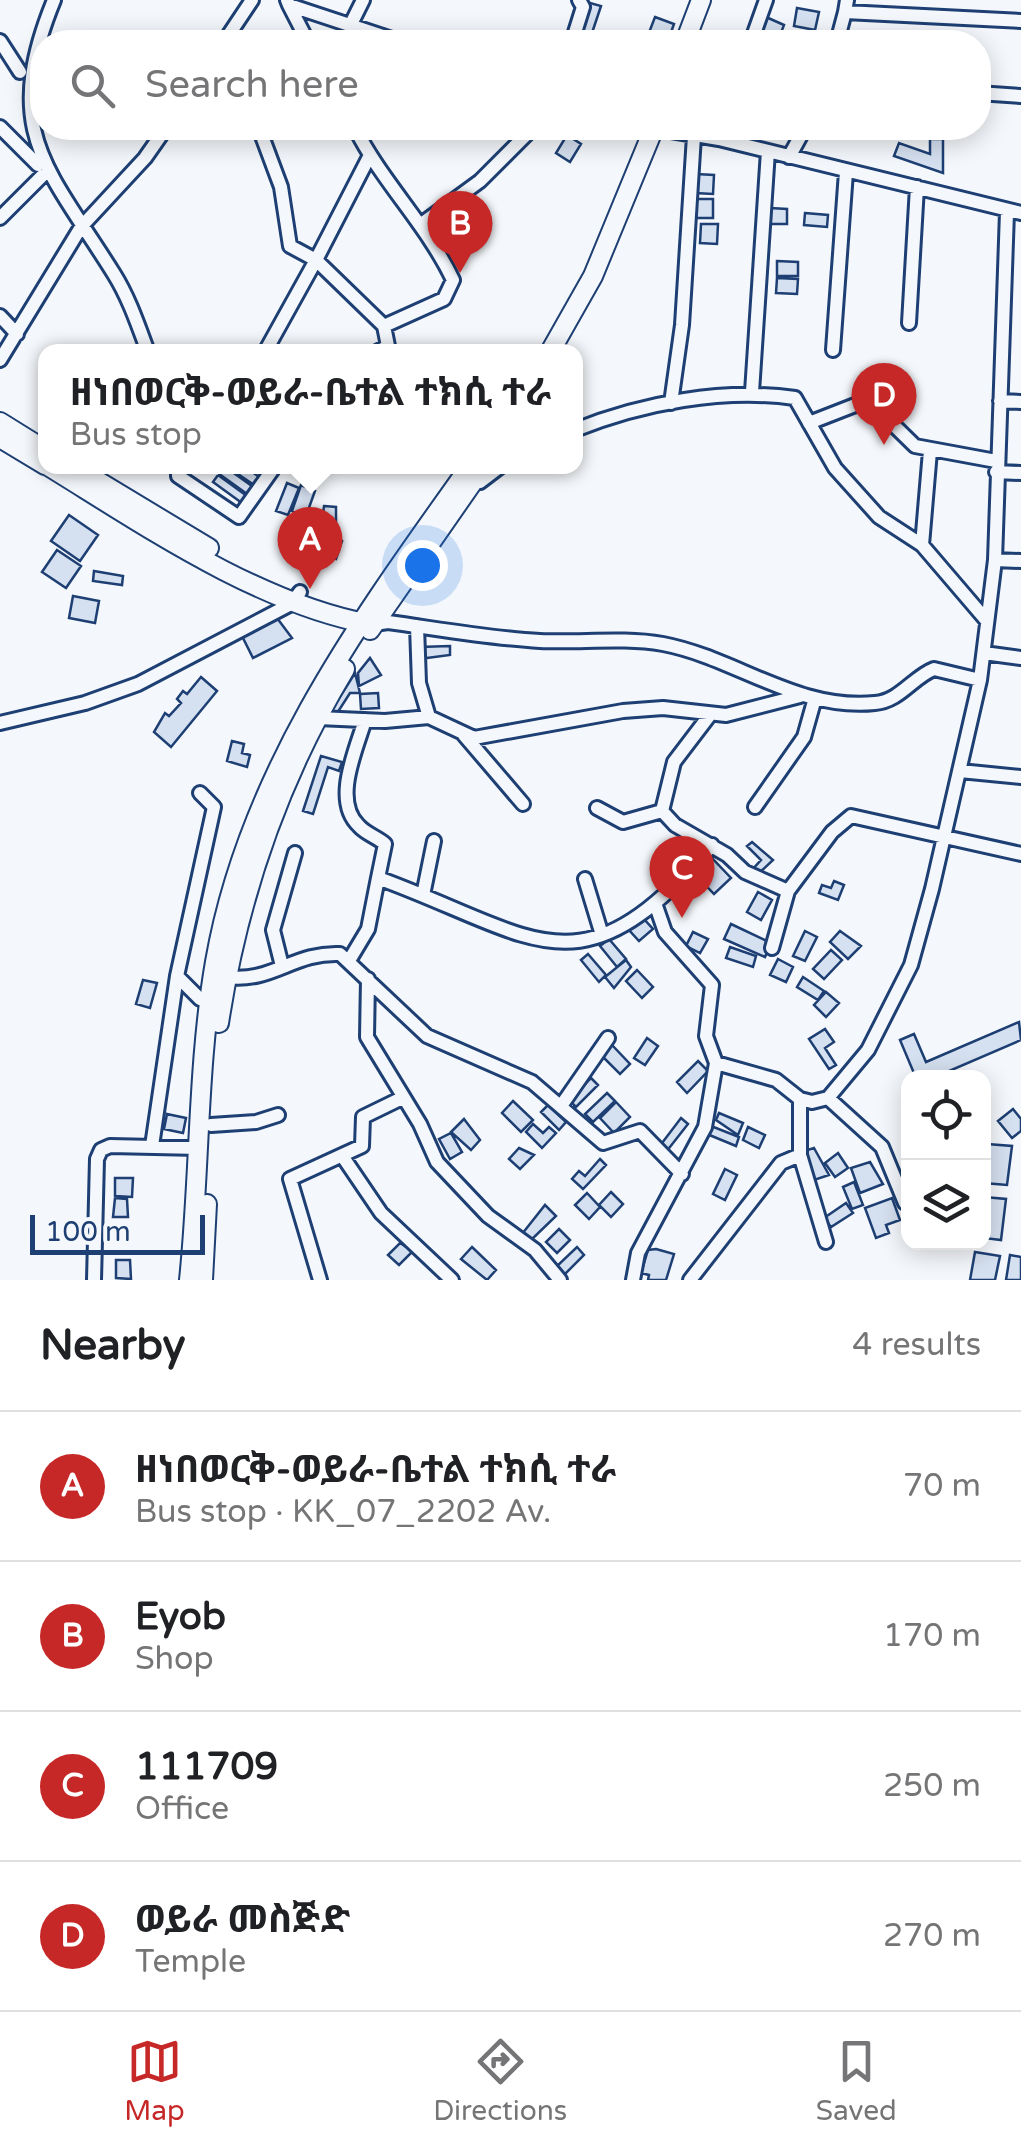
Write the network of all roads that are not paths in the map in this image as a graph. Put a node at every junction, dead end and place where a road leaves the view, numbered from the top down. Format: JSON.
{"nodes":[{"id":1,"x":54,"y":0,"type":"edge"},
{"id":2,"x":252,"y":0,"type":"edge"},
{"id":3,"x":363,"y":0,"type":"edge"},
{"id":4,"x":579,"y":0,"type":"edge"},
{"id":5,"x":703,"y":0,"type":"edge"},
{"id":6,"x":766,"y":0,"type":"edge"},
{"id":7,"x":288,"y":3,"type":"edge"},
{"id":8,"x":846,"y":6,"type":"edge"},
{"id":9,"x":1021,"y":21,"type":"edge"},
{"id":10,"x":350,"y":26,"type":"junction"},
{"id":11,"x":40,"y":30,"type":"edge"},
{"id":12,"x":232,"y":30,"type":"edge"},
{"id":13,"x":302,"y":30,"type":"edge"},
{"id":14,"x":363,"y":30,"type":"edge"},
{"id":15,"x":576,"y":30,"type":"edge"},
{"id":16,"x":692,"y":30,"type":"edge"},
{"id":17,"x":755,"y":30,"type":"edge"},
{"id":18,"x":0,"y":41,"type":"edge"},
{"id":19,"x":30,"y":51,"type":"edge"},
{"id":20,"x":20,"y":72,"type":"junction"},
{"id":21,"x":991,"y":94,"type":"edge"},
{"id":22,"x":1021,"y":96,"type":"edge"},
{"id":23,"x":0,"y":128,"type":"edge"},
{"id":24,"x":30,"y":139,"type":"edge"},
{"id":25,"x":30,"y":140,"type":"edge"},
{"id":26,"x":158,"y":140,"type":"edge"},
{"id":27,"x":264,"y":140,"type":"edge"},
{"id":28,"x":362,"y":140,"type":"edge"},
{"id":29,"x":520,"y":140,"type":"edge"},
{"id":30,"x":652,"y":140,"type":"edge"},
{"id":31,"x":652,"y":140,"type":"edge"},
{"id":32,"x":694,"y":140,"type":"edge"},
{"id":33,"x":739,"y":140,"type":"edge"},
{"id":34,"x":798,"y":140,"type":"edge"},
{"id":35,"x":768,"y":151,"type":"junction"},
{"id":36,"x":370,"y":157,"type":"junction"},
{"id":37,"x":790,"y":157,"type":"junction"},
{"id":38,"x":41,"y":171,"type":"junction"},
{"id":39,"x":846,"y":172,"type":"junction"},
{"id":40,"x":917,"y":187,"type":"junction"},
{"id":41,"x":1014,"y":212,"type":"edge"},
{"id":42,"x":0,"y":218,"type":"edge"},
{"id":43,"x":420,"y":225,"type":"junction"},
{"id":44,"x":81,"y":227,"type":"junction"},
{"id":45,"x":316,"y":260,"type":"junction"},
{"id":46,"x":0,"y":316,"type":"edge"},
{"id":47,"x":909,"y":323,"type":"dead end"},
{"id":48,"x":384,"y":326,"type":"junction"},
{"id":49,"x":17,"y":334,"type":"junction"},
{"id":50,"x":145,"y":344,"type":"edge"},
{"id":51,"x":269,"y":344,"type":"edge"},
{"id":52,"x":385,"y":344,"type":"edge"},
{"id":53,"x":555,"y":344,"type":"edge"},
{"id":54,"x":565,"y":344,"type":"edge"},
{"id":55,"x":833,"y":350,"type":"dead end"},
{"id":56,"x":0,"y":360,"type":"edge"},
{"id":57,"x":752,"y":392,"type":"junction"},
{"id":58,"x":1000,"y":400,"type":"junction"},
{"id":59,"x":1021,"y":402,"type":"edge"},
{"id":60,"x":671,"y":403,"type":"junction"},
{"id":61,"x":0,"y":422,"type":"edge"},
{"id":62,"x":809,"y":423,"type":"junction"},
{"id":63,"x":583,"y":428,"type":"edge"},
{"id":64,"x":0,"y":438,"type":"edge"},
{"id":65,"x":38,"y":446,"type":"edge"},
{"id":66,"x":930,"y":451,"type":"junction"},
{"id":67,"x":38,"y":461,"type":"edge"},
{"id":68,"x":996,"y":467,"type":"junction"},
{"id":69,"x":1021,"y":473,"type":"edge"},
{"id":70,"x":60,"y":474,"type":"edge"},
{"id":71,"x":85,"y":474,"type":"edge"},
{"id":72,"x":178,"y":474,"type":"edge"},
{"id":73,"x":269,"y":474,"type":"edge"},
{"id":74,"x":465,"y":474,"type":"edge"},
{"id":75,"x":479,"y":474,"type":"edge"},
{"id":76,"x":487,"y":474,"type":"edge"},
{"id":77,"x":435,"y":539,"type":"junction"},
{"id":78,"x":922,"y":545,"type":"junction"},
{"id":79,"x":994,"y":560,"type":"junction"},
{"id":80,"x":1021,"y":562,"type":"edge"},
{"id":81,"x":298,"y":597,"type":"junction"},
{"id":82,"x":374,"y":619,"type":"junction"},
{"id":83,"x":987,"y":621,"type":"junction"},
{"id":84,"x":417,"y":626,"type":"junction"},
{"id":85,"x":984,"y":653,"type":"junction"},
{"id":86,"x":1021,"y":658,"type":"edge"},
{"id":87,"x":980,"y":680,"type":"junction"},
{"id":88,"x":800,"y":696,"type":"junction"},
{"id":89,"x":815,"y":698,"type":"junction"},
{"id":90,"x":709,"y":716,"type":"junction"},
{"id":91,"x":428,"y":717,"type":"junction"},
{"id":92,"x":318,"y":718,"type":"junction"},
{"id":93,"x":365,"y":720,"type":"junction"},
{"id":94,"x":0,"y":723,"type":"edge"},
{"id":95,"x":464,"y":735,"type":"junction"},
{"id":96,"x":960,"y":771,"type":"junction"},
{"id":97,"x":1021,"y":777,"type":"edge"},
{"id":98,"x":200,"y":793,"type":"dead end"},
{"id":99,"x":523,"y":804,"type":"dead end"},
{"id":100,"x":754,"y":807,"type":"dead end"},
{"id":101,"x":597,"y":808,"type":"dead end"},
{"id":102,"x":662,"y":811,"type":"junction"},
{"id":103,"x":944,"y":838,"type":"junction"},
{"id":104,"x":434,"y":841,"type":"dead end"},
{"id":105,"x":712,"y":846,"type":"junction"},
{"id":106,"x":295,"y":852,"type":"dead end"},
{"id":107,"x":1021,"y":854,"type":"edge"},
{"id":108,"x":378,"y":878,"type":"junction"},
{"id":109,"x":584,"y":878,"type":"dead end"},
{"id":110,"x":788,"y":892,"type":"junction"},
{"id":111,"x":422,"y":894,"type":"junction"},
{"id":112,"x":656,"y":906,"type":"junction"},
{"id":113,"x":602,"y":935,"type":"junction"},
{"id":114,"x":772,"y":948,"type":"dead end"},
{"id":115,"x":350,"y":959,"type":"junction"},
{"id":116,"x":282,"y":966,"type":"junction"},
{"id":117,"x":177,"y":976,"type":"junction"},
{"id":118,"x":226,"y":977,"type":"junction"},
{"id":119,"x":368,"y":979,"type":"junction"},
{"id":120,"x":210,"y":1000,"type":"junction"},
{"id":121,"x":608,"y":1038,"type":"dead end"},
{"id":122,"x":716,"y":1064,"type":"junction"},
{"id":123,"x":402,"y":1098,"type":"junction"},
{"id":124,"x":828,"y":1098,"type":"junction"},
{"id":125,"x":800,"y":1099,"type":"junction"},
{"id":126,"x":560,"y":1106,"type":"junction"},
{"id":127,"x":278,"y":1115,"type":"dead end"},
{"id":128,"x":211,"y":1125,"type":"junction"},
{"id":129,"x":152,"y":1146,"type":"junction"},
{"id":130,"x":199,"y":1148,"type":"junction"},
{"id":131,"x":800,"y":1155,"type":"junction"},
{"id":132,"x":344,"y":1157,"type":"junction"},
{"id":133,"x":682,"y":1174,"type":"junction"},
{"id":134,"x":901,"y":1193,"type":"edge"},
{"id":135,"x":826,"y":1242,"type":"dead end"},
{"id":136,"x":94,"y":1280,"type":"edge"},
{"id":137,"x":189,"y":1280,"type":"edge"},
{"id":138,"x":203,"y":1280,"type":"edge"},
{"id":139,"x":320,"y":1280,"type":"edge"},
{"id":140,"x":452,"y":1280,"type":"edge"},
{"id":141,"x":560,"y":1280,"type":"edge"},
{"id":142,"x":632,"y":1280,"type":"edge"},
{"id":143,"x":690,"y":1280,"type":"edge"}],
"edges":[{"from":1,"to":11,"type":"street"},
{"from":2,"to":12,"type":"street"},
{"from":3,"to":10,"type":"street"},
{"from":4,"to":15,"type":"street"},
{"from":5,"to":16,"type":"main road"},
{"from":6,"to":17,"type":"street"},
{"from":7,"to":10,"type":"street"},
{"from":7,"to":13,"type":"street"},
{"from":8,"to":9,"type":"street"},
{"from":10,"to":14,"type":"street"},
{"from":18,"to":20,"type":"street"},
{"from":19,"to":20,"type":"street"},
{"from":20,"to":24,"type":"street"},
{"from":21,"to":22,"type":"street"},
{"from":23,"to":38,"type":"street"},
{"from":25,"to":38,"type":"street"},
{"from":26,"to":44,"type":"street"},
{"from":27,"to":45,"type":"street"},
{"from":28,"to":36,"type":"street"},
{"from":29,"to":43,"type":"street"},
{"from":30,"to":53,"type":"main road"},
{"from":31,"to":54,"type":"main road"},
{"from":32,"to":60,"type":"street"},
{"from":33,"to":35,"type":"street"},
{"from":34,"to":37,"type":"street"},
{"from":35,"to":37,"type":"street"},
{"from":35,"to":57,"type":"street"},
{"from":36,"to":43,"type":"street"},
{"from":36,"to":45,"type":"street"},
{"from":37,"to":39,"type":"street"},
{"from":38,"to":42,"type":"street"},
{"from":38,"to":44,"type":"street"},
{"from":39,"to":40,"type":"street"},
{"from":39,"to":55,"type":"street"},
{"from":40,"to":41,"type":"street"},
{"from":40,"to":47,"type":"street"},
{"from":41,"to":58,"type":"street"},
{"from":43,"to":48,"type":"street"},
{"from":44,"to":49,"type":"street"},
{"from":44,"to":50,"type":"street"},
{"from":45,"to":48,"type":"street"},
{"from":45,"to":51,"type":"street"},
{"from":46,"to":49,"type":"street"},
{"from":48,"to":52,"type":"street"},
{"from":49,"to":56,"type":"street"},
{"from":57,"to":60,"type":"street"},
{"from":57,"to":62,"type":"street"},
{"from":58,"to":59,"type":"street"},
{"from":58,"to":68,"type":"street"},
{"from":60,"to":63,"type":"street"},
{"from":61,"to":65,"type":"main road"},
{"from":62,"to":66,"type":"street"},
{"from":62,"to":78,"type":"street"},
{"from":64,"to":67,"type":"main road"},
{"from":66,"to":68,"type":"street"},
{"from":66,"to":78,"type":"street"},
{"from":68,"to":69,"type":"street"},
{"from":68,"to":79,"type":"street"},
{"from":70,"to":81,"type":"main road"},
{"from":71,"to":81,"type":"main road"},
{"from":72,"to":73,"type":"street"},
{"from":74,"to":82,"type":"main road"},
{"from":75,"to":77,"type":"main road"},
{"from":76,"to":77,"type":"street"},
{"from":77,"to":82,"type":"main road"},
{"from":78,"to":83,"type":"street"},
{"from":79,"to":80,"type":"street"},
{"from":79,"to":83,"type":"street"},
{"from":81,"to":82,"type":"main road"},
{"from":81,"to":94,"type":"street"},
{"from":82,"to":84,"type":"street"},
{"from":82,"to":92,"type":"main road"},
{"from":82,"to":120,"type":"main road"},
{"from":83,"to":85,"type":"street"},
{"from":84,"to":88,"type":"street"},
{"from":84,"to":91,"type":"street"},
{"from":85,"to":86,"type":"street"},
{"from":85,"to":87,"type":"street"},
{"from":87,"to":89,"type":"street"},
{"from":87,"to":96,"type":"street"},
{"from":88,"to":89,"type":"street"},
{"from":88,"to":90,"type":"street"},
{"from":89,"to":100,"type":"street"},
{"from":90,"to":95,"type":"street"},
{"from":90,"to":102,"type":"street"},
{"from":91,"to":93,"type":"street"},
{"from":91,"to":95,"type":"street"},
{"from":92,"to":93,"type":"street"},
{"from":92,"to":118,"type":"main road"},
{"from":93,"to":108,"type":"street"},
{"from":95,"to":99,"type":"street"},
{"from":96,"to":97,"type":"street"},
{"from":96,"to":103,"type":"street"},
{"from":98,"to":117,"type":"street"},
{"from":101,"to":102,"type":"street"},
{"from":102,"to":105,"type":"street"},
{"from":103,"to":107,"type":"street"},
{"from":103,"to":110,"type":"street"},
{"from":103,"to":124,"type":"street"},
{"from":104,"to":111,"type":"street"},
{"from":105,"to":110,"type":"street"},
{"from":105,"to":112,"type":"street"},
{"from":106,"to":116,"type":"street"},
{"from":108,"to":111,"type":"street"},
{"from":108,"to":115,"type":"street"},
{"from":109,"to":113,"type":"street"},
{"from":110,"to":114,"type":"street"},
{"from":111,"to":113,"type":"street"},
{"from":112,"to":113,"type":"street"},
{"from":112,"to":122,"type":"street"},
{"from":115,"to":116,"type":"street"},
{"from":115,"to":119,"type":"street"},
{"from":116,"to":118,"type":"street"},
{"from":117,"to":120,"type":"street"},
{"from":117,"to":129,"type":"street"},
{"from":118,"to":128,"type":"main road"},
{"from":119,"to":123,"type":"street"},
{"from":119,"to":126,"type":"street"},
{"from":120,"to":130,"type":"main road"},
{"from":121,"to":126,"type":"street"},
{"from":122,"to":125,"type":"street"},
{"from":122,"to":133,"type":"street"},
{"from":123,"to":132,"type":"street"},
{"from":123,"to":141,"type":"street"},
{"from":124,"to":125,"type":"street"},
{"from":124,"to":134,"type":"street"},
{"from":125,"to":131,"type":"street"},
{"from":126,"to":133,"type":"street"},
{"from":127,"to":128,"type":"street"},
{"from":128,"to":138,"type":"main road"},
{"from":129,"to":130,"type":"street"},
{"from":129,"to":136,"type":"street"},
{"from":130,"to":137,"type":"main road"},
{"from":131,"to":135,"type":"street"},
{"from":131,"to":143,"type":"street"},
{"from":132,"to":139,"type":"street"},
{"from":132,"to":140,"type":"street"},
{"from":133,"to":142,"type":"street"}]}
